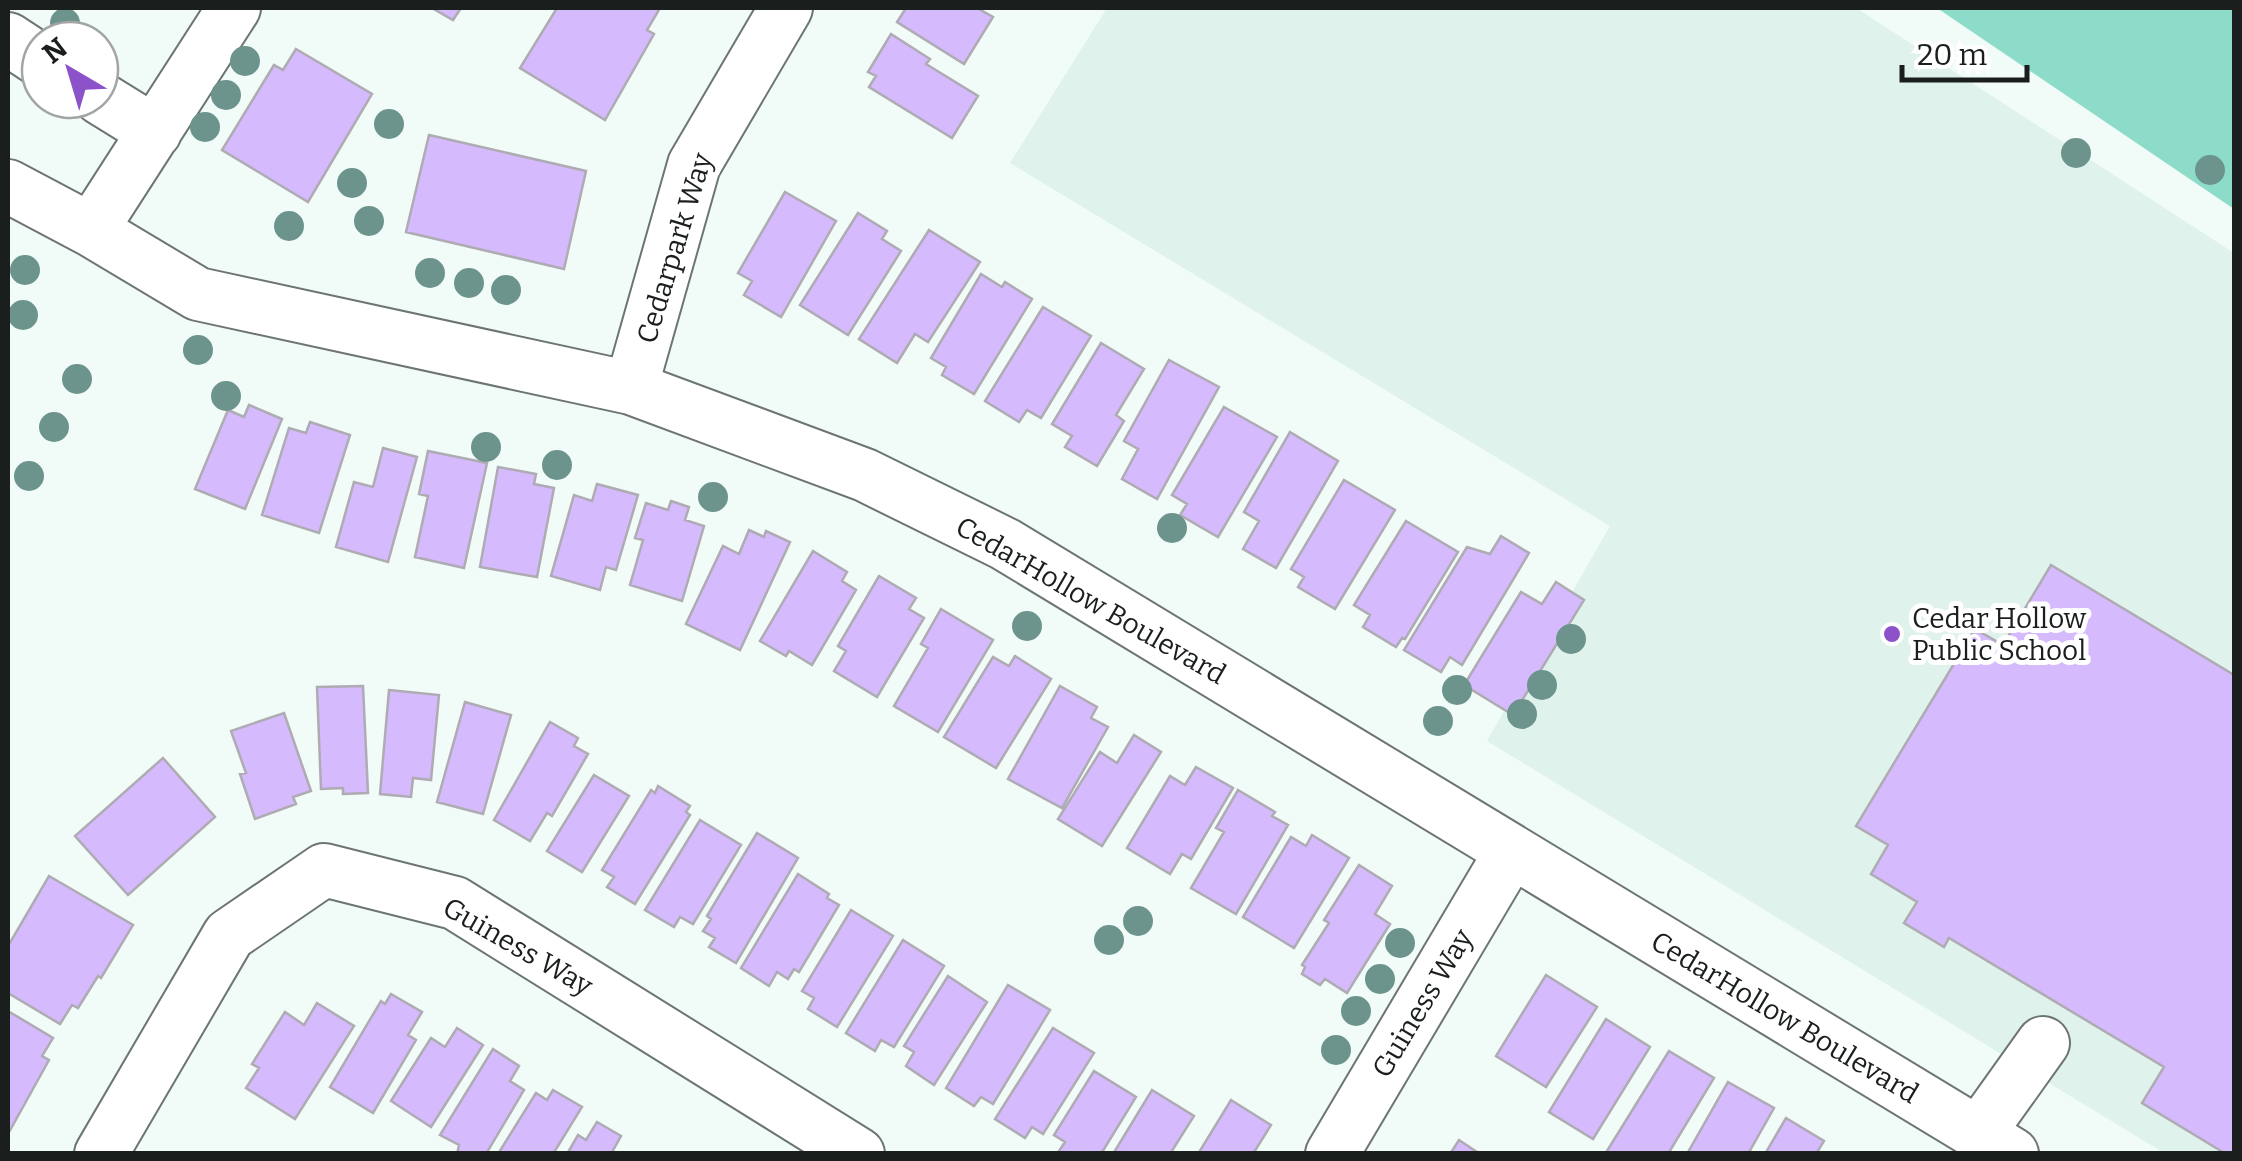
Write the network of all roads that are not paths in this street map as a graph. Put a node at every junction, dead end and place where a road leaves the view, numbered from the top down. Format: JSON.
{"nodes":[{"id":1,"x":234,"y":8,"type":"edge"},
{"id":2,"x":786,"y":8,"type":"edge"},
{"id":3,"x":120,"y":110,"type":"edge"},
{"id":4,"x":155,"y":132,"type":"junction"},
{"id":5,"x":8,"y":186,"type":"edge"},
{"id":6,"x":91,"y":230,"type":"junction"},
{"id":7,"x":632,"y":388,"type":"junction"},
{"id":8,"x":1511,"y":852,"type":"junction"},
{"id":9,"x":2042,"y":1043,"type":"dead end"},
{"id":10,"x":1995,"y":1144,"type":"edge"},
{"id":11,"x":101,"y":1154,"type":"edge"},
{"id":12,"x":858,"y":1154,"type":"edge"},
{"id":13,"x":1332,"y":1154,"type":"edge"}],
"edges":[{"from":1,"to":4,"type":"street"},
{"from":2,"to":7,"type":"street","name":"Cedarpark Way"},
{"from":3,"to":4,"type":"street"},
{"from":4,"to":6,"type":"street"},
{"from":5,"to":6,"type":"street"},
{"from":6,"to":7,"type":"street","name":"CedarHollow Boulevard"},
{"from":7,"to":8,"type":"street","name":"CedarHollow Boulevard"},
{"from":8,"to":10,"type":"street","name":"CedarHollow Boulevard"},
{"from":8,"to":13,"type":"street","name":"Guiness Way"},
{"from":9,"to":10,"type":"street"},
{"from":11,"to":12,"type":"street","name":"Guiness Way"}]}
